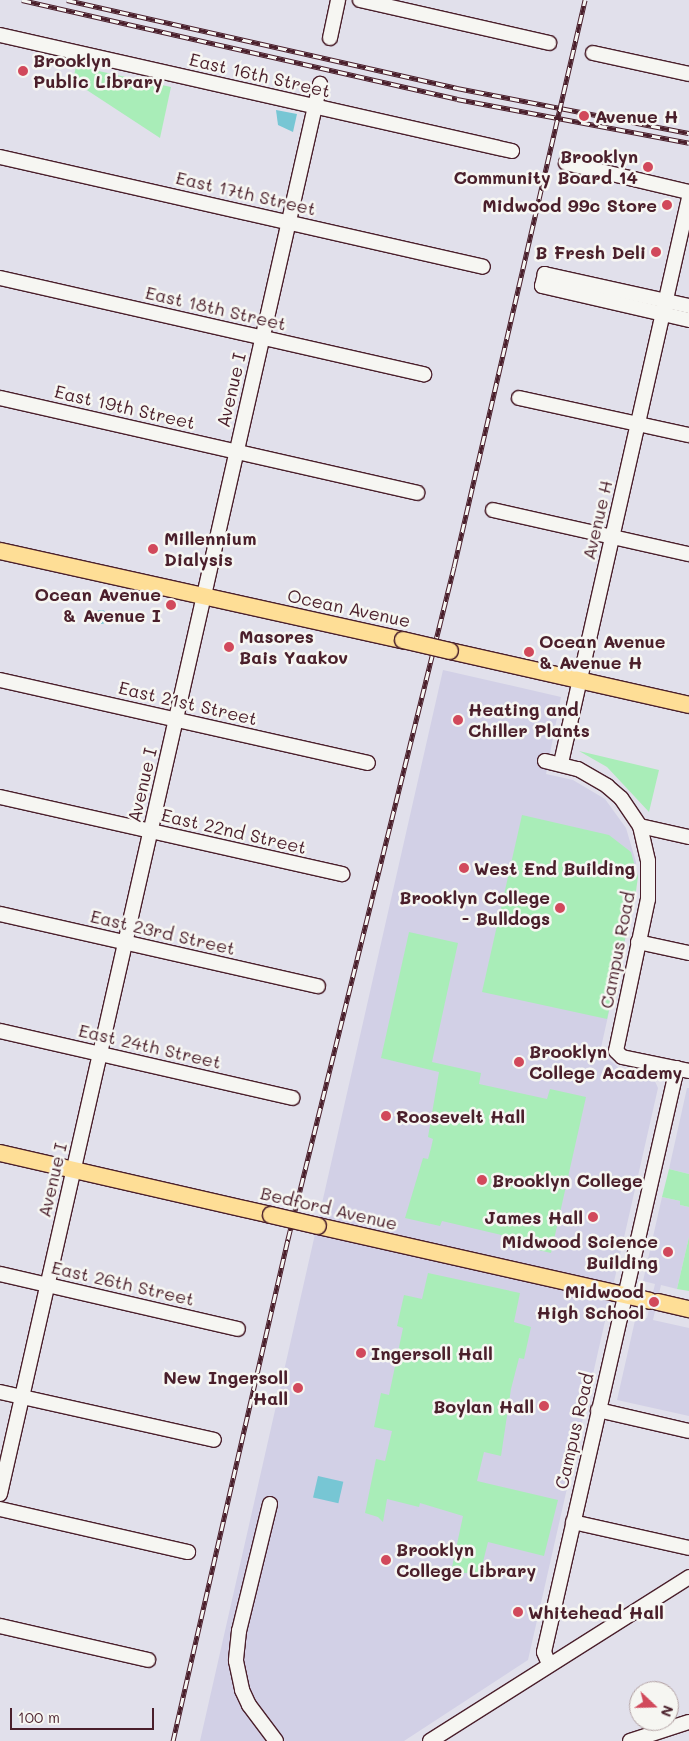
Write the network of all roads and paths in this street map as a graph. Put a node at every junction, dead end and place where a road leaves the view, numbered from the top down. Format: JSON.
{"nodes":[{"id":1,"x":338,"y":0,"type":"edge"},
{"id":2,"x":360,"y":0,"type":"edge"},
{"id":3,"x":0,"y":35,"type":"edge"},
{"id":4,"x":330,"y":38,"type":"dead end"},
{"id":5,"x":549,"y":43,"type":"dead end"},
{"id":6,"x":594,"y":52,"type":"dead end"},
{"id":7,"x":689,"y":74,"type":"edge"},
{"id":8,"x":320,"y":84,"type":"dead end"},
{"id":9,"x":314,"y":106,"type":"junction"},
{"id":10,"x":512,"y":151,"type":"dead end"},
{"id":11,"x":0,"y":157,"type":"edge"},
{"id":12,"x":566,"y":164,"type":"dead end"},
{"id":13,"x":689,"y":192,"type":"edge"},
{"id":14,"x":689,"y":198,"type":"edge"},
{"id":15,"x":288,"y":222,"type":"junction"},
{"id":16,"x":483,"y":267,"type":"dead end"},
{"id":17,"x":0,"y":278,"type":"edge"},
{"id":18,"x":689,"y":306,"type":"edge"},
{"id":19,"x":664,"y":307,"type":"junction"},
{"id":20,"x":689,"y":320,"type":"edge"},
{"id":21,"x":263,"y":338,"type":"junction"},
{"id":22,"x":424,"y":374,"type":"dead end"},
{"id":23,"x":0,"y":398,"type":"edge"},
{"id":24,"x":519,"y":398,"type":"dead end"},
{"id":25,"x":638,"y":424,"type":"junction"},
{"id":26,"x":689,"y":435,"type":"edge"},
{"id":27,"x":236,"y":451,"type":"junction"},
{"id":28,"x":417,"y":493,"type":"dead end"},
{"id":29,"x":493,"y":510,"type":"dead end"},
{"id":30,"x":612,"y":537,"type":"junction"},
{"id":31,"x":0,"y":551,"type":"edge"},
{"id":32,"x":689,"y":554,"type":"edge"},
{"id":33,"x":204,"y":596,"type":"junction"},
{"id":34,"x":0,"y":680,"type":"edge"},
{"id":35,"x":580,"y":680,"type":"junction"},
{"id":36,"x":689,"y":705,"type":"edge"},
{"id":37,"x":176,"y":720,"type":"junction"},
{"id":38,"x":545,"y":761,"type":"dead end"},
{"id":39,"x":561,"y":763,"type":"junction"},
{"id":40,"x":368,"y":764,"type":"dead end"},
{"id":41,"x":0,"y":797,"type":"edge"},
{"id":42,"x":640,"y":826,"type":"junction"},
{"id":43,"x":150,"y":831,"type":"junction"},
{"id":44,"x":689,"y":837,"type":"edge"},
{"id":45,"x":342,"y":874,"type":"dead end"},
{"id":46,"x":0,"y":914,"type":"edge"},
{"id":47,"x":125,"y":942,"type":"junction"},
{"id":48,"x":638,"y":942,"type":"junction"},
{"id":49,"x":689,"y":953,"type":"edge"},
{"id":50,"x":318,"y":986,"type":"dead end"},
{"id":51,"x":0,"y":1031,"type":"edge"},
{"id":52,"x":100,"y":1054,"type":"junction"},
{"id":53,"x":683,"y":1070,"type":"edge"},
{"id":54,"x":292,"y":1098,"type":"dead end"},
{"id":55,"x":0,"y":1153,"type":"edge"},
{"id":56,"x":74,"y":1170,"type":"junction"},
{"id":57,"x":0,"y":1274,"type":"edge"},
{"id":58,"x":48,"y":1285,"type":"junction"},
{"id":59,"x":624,"y":1295,"type":"junction"},
{"id":60,"x":689,"y":1309,"type":"edge"},
{"id":61,"x":238,"y":1329,"type":"dead end"},
{"id":62,"x":0,"y":1392,"type":"edge"},
{"id":63,"x":22,"y":1397,"type":"junction"},
{"id":64,"x":598,"y":1410,"type":"junction"},
{"id":65,"x":689,"y":1431,"type":"edge"},
{"id":66,"x":214,"y":1440,"type":"dead end"},
{"id":67,"x":0,"y":1494,"type":"edge"},
{"id":68,"x":270,"y":1504,"type":"dead end"},
{"id":69,"x":0,"y":1509,"type":"edge"},
{"id":70,"x":573,"y":1522,"type":"junction"},
{"id":71,"x":689,"y":1548,"type":"edge"},
{"id":72,"x":188,"y":1552,"type":"dead end"},
{"id":73,"x":689,"y":1577,"type":"edge"},
{"id":74,"x":689,"y":1589,"type":"edge"},
{"id":75,"x":669,"y":1591,"type":"junction"},
{"id":76,"x":0,"y":1626,"type":"edge"},
{"id":77,"x":148,"y":1660,"type":"dead end"},
{"id":78,"x":549,"y":1664,"type":"junction"},
{"id":79,"x":689,"y":1722,"type":"edge"},
{"id":80,"x":432,"y":1740,"type":"edge"},
{"id":81,"x":276,"y":1741,"type":"edge"},
{"id":82,"x":630,"y":1741,"type":"edge"}],
"edges":[{"from":1,"to":4,"type":"street"},
{"from":2,"to":5,"type":"street"},
{"from":3,"to":9,"type":"street","name":"East 16th Street"},
{"from":6,"to":7,"type":"street"},
{"from":8,"to":9,"type":"street","name":"Avenue I"},
{"from":9,"to":10,"type":"street","name":"East 16th Street"},
{"from":9,"to":15,"type":"street","name":"Avenue I"},
{"from":11,"to":15,"type":"street","name":"East 17th Street"},
{"from":12,"to":13,"type":"street"},
{"from":14,"to":19,"type":"street","name":"Avenue H"},
{"from":15,"to":16,"type":"street","name":"East 17th Street"},
{"from":15,"to":21,"type":"street","name":"Avenue I"},
{"from":17,"to":21,"type":"street","name":"East 18th Street"},
{"from":18,"to":19,"type":"street"},
{"from":19,"to":19,"type":"street"},
{"from":19,"to":20,"type":"street"},
{"from":19,"to":25,"type":"street","name":"Avenue H"},
{"from":21,"to":22,"type":"street","name":"East 18th Street"},
{"from":21,"to":27,"type":"street","name":"Avenue I"},
{"from":23,"to":27,"type":"street","name":"East 19th Street"},
{"from":24,"to":25,"type":"street"},
{"from":25,"to":26,"type":"street"},
{"from":25,"to":30,"type":"street","name":"Avenue H"},
{"from":27,"to":28,"type":"street","name":"East 19th Street"},
{"from":27,"to":33,"type":"street","name":"Avenue I"},
{"from":29,"to":30,"type":"street"},
{"from":30,"to":32,"type":"street"},
{"from":30,"to":35,"type":"street","name":"Avenue H"},
{"from":31,"to":33,"type":"main road","name":"Ocean Avenue"},
{"from":33,"to":35,"type":"main road","name":"Ocean Avenue","bridge":true},
{"from":33,"to":37,"type":"street","name":"Avenue I"},
{"from":34,"to":37,"type":"street","name":"East 21st Street"},
{"from":35,"to":36,"type":"main road","name":"Ocean Avenue"},
{"from":35,"to":39,"type":"street","name":"Avenue H"},
{"from":37,"to":40,"type":"street","name":"East 21st Street"},
{"from":37,"to":43,"type":"street","name":"Avenue I"},
{"from":38,"to":39,"type":"street","name":"Campus Road"},
{"from":39,"to":42,"type":"street","name":"Campus Road"},
{"from":41,"to":43,"type":"street","name":"East 22nd Street"},
{"from":42,"to":44,"type":"street"},
{"from":42,"to":48,"type":"street","name":"Campus Road"},
{"from":43,"to":45,"type":"street","name":"East 22nd Street"},
{"from":43,"to":47,"type":"street","name":"Avenue I"},
{"from":46,"to":47,"type":"street","name":"East 23rd Street"},
{"from":47,"to":50,"type":"street","name":"East 23rd Street"},
{"from":47,"to":52,"type":"street","name":"Avenue I"},
{"from":48,"to":49,"type":"street"},
{"from":48,"to":53,"type":"street","name":"Campus Road"},
{"from":51,"to":52,"type":"street","name":"East 24th Street"},
{"from":52,"to":54,"type":"street","name":"East 24th Street"},
{"from":52,"to":56,"type":"street","name":"Avenue I"},
{"from":53,"to":59,"type":"street","name":"Campus Road"},
{"from":55,"to":56,"type":"main road","name":"Bedford Avenue"},
{"from":56,"to":58,"type":"street","name":"Avenue I"},
{"from":56,"to":59,"type":"main road","name":"Bedford Avenue","bridge":true},
{"from":57,"to":58,"type":"street","name":"East 26th Street"},
{"from":58,"to":61,"type":"street","name":"East 26th Street"},
{"from":58,"to":63,"type":"street","name":"Avenue I"},
{"from":59,"to":60,"type":"main road","name":"Bedford Avenue"},
{"from":59,"to":64,"type":"street","name":"Campus Road"},
{"from":62,"to":63,"type":"street"},
{"from":63,"to":66,"type":"street"},
{"from":63,"to":67,"type":"street","name":"Avenue I"},
{"from":64,"to":65,"type":"street"},
{"from":64,"to":70,"type":"street","name":"Campus Road"},
{"from":68,"to":81,"type":"street"},
{"from":69,"to":72,"type":"street"},
{"from":70,"to":71,"type":"street"},
{"from":70,"to":78,"type":"street","name":"Campus Road"},
{"from":73,"to":75,"type":"street"},
{"from":74,"to":75,"type":"street"},
{"from":75,"to":78,"type":"street"},
{"from":76,"to":77,"type":"street"},
{"from":78,"to":80,"type":"street"},
{"from":79,"to":82,"type":"street"}]}
